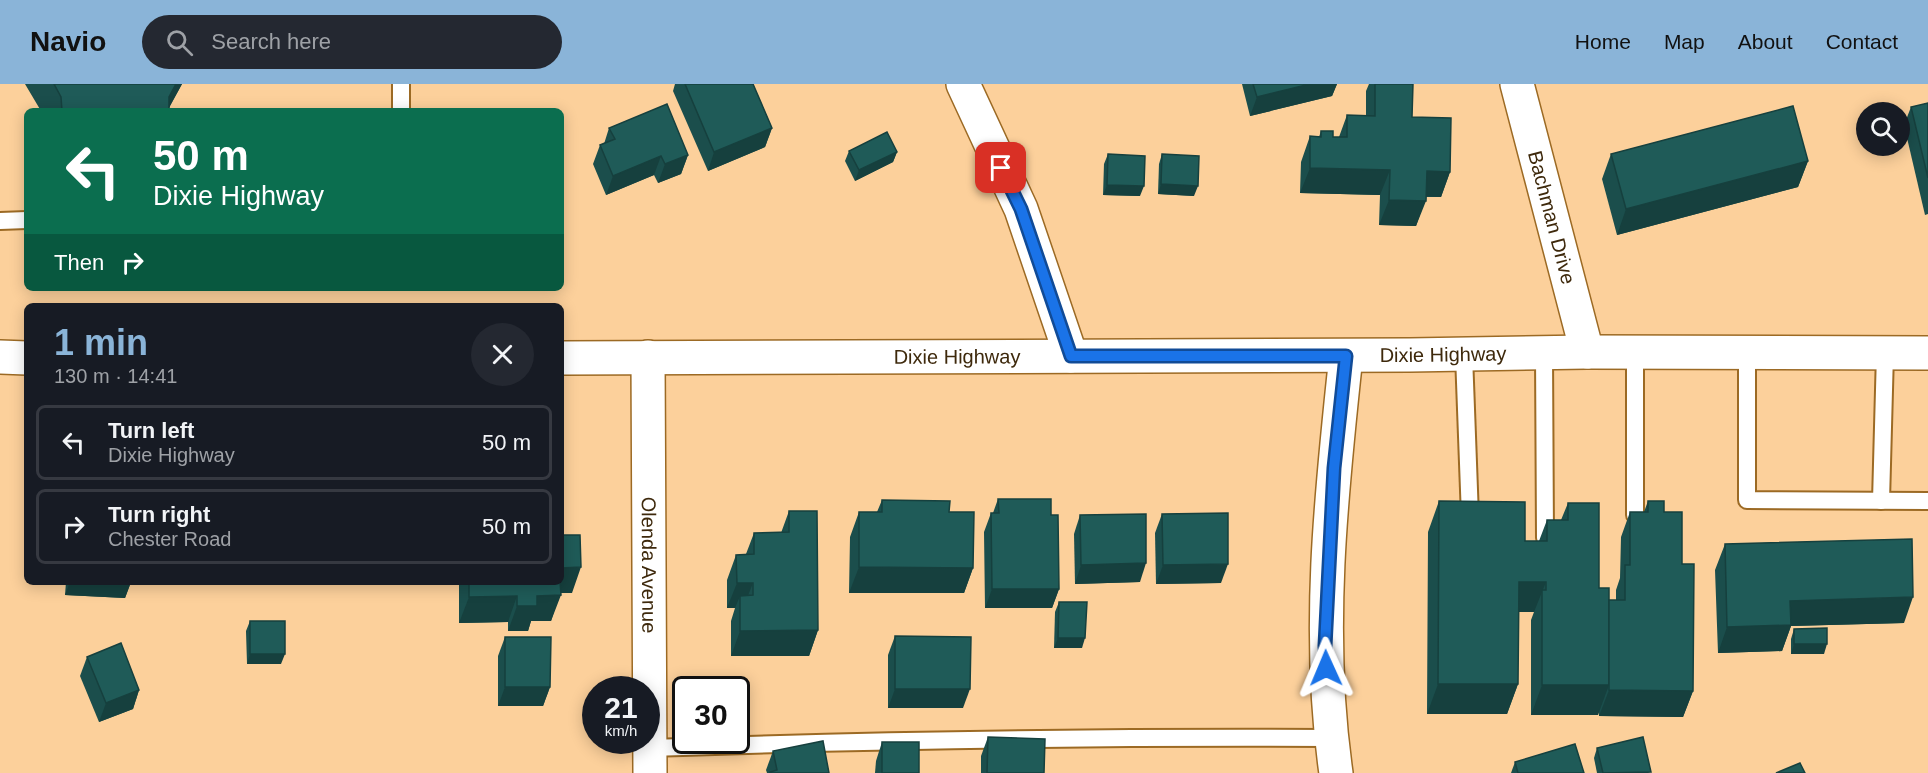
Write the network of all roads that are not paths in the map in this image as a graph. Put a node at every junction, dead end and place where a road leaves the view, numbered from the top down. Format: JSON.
{"nodes":[{"id":1,"x":401,"y":84,"type":"edge"},
{"id":2,"x":963,"y":84,"type":"edge"},
{"id":3,"x":1517,"y":84,"type":"edge"},
{"id":4,"x":401,"y":108,"type":"edge"},
{"id":5,"x":24,"y":220,"type":"edge"},
{"id":6,"x":0,"y":221,"type":"edge"},
{"id":7,"x":1587,"y":352,"type":"junction"},
{"id":8,"x":1544,"y":353,"type":"junction"},
{"id":9,"x":1635,"y":353,"type":"junction"},
{"id":10,"x":1747,"y":353,"type":"junction"},
{"id":11,"x":1885,"y":353,"type":"junction"},
{"id":12,"x":1928,"y":353,"type":"edge"},
{"id":13,"x":1464,"y":355,"type":"junction"},
{"id":14,"x":1071,"y":356,"type":"junction"},
{"id":15,"x":1346,"y":356,"type":"junction"},
{"id":16,"x":0,"y":357,"type":"edge"},
{"id":17,"x":648,"y":357,"type":"junction"},
{"id":18,"x":24,"y":358,"type":"edge"},
{"id":19,"x":564,"y":358,"type":"edge"},
{"id":20,"x":1881,"y":501,"type":"junction"},
{"id":21,"x":1928,"y":501,"type":"edge"},
{"id":22,"x":1635,"y":515,"type":"edge"},
{"id":23,"x":1470,"y":517,"type":"edge"},
{"id":24,"x":1545,"y":538,"type":"edge"},
{"id":25,"x":1331,"y":738,"type":"junction"},
{"id":26,"x":650,"y":760,"type":"edge"},
{"id":27,"x":1336,"y":773,"type":"edge"}],
"edges":[{"from":1,"to":4,"type":"lane"},
{"from":2,"to":14,"type":"main road"},
{"from":3,"to":7,"type":"main road","name":"Bachman Drive"},
{"from":5,"to":6,"type":"lane"},
{"from":7,"to":8,"type":"main road","name":"Dixie Highway"},
{"from":7,"to":9,"type":"main road","name":"Dixie Highway"},
{"from":8,"to":13,"type":"main road","name":"Dixie Highway"},
{"from":8,"to":24,"type":"lane"},
{"from":9,"to":10,"type":"main road","name":"Dixie Highway"},
{"from":9,"to":22,"type":"lane"},
{"from":10,"to":11,"type":"main road","name":"Dixie Highway"},
{"from":10,"to":20,"type":"lane"},
{"from":11,"to":12,"type":"main road","name":"Dixie Highway"},
{"from":11,"to":20,"type":"lane"},
{"from":13,"to":15,"type":"main road","name":"Dixie Highway"},
{"from":13,"to":23,"type":"lane"},
{"from":14,"to":15,"type":"main road","name":"Dixie Highway"},
{"from":14,"to":17,"type":"main road","name":"Dixie Highway"},
{"from":15,"to":25,"type":"main road"},
{"from":16,"to":18,"type":"main road"},
{"from":17,"to":19,"type":"main road","name":"Dixie Highway"},
{"from":17,"to":26,"type":"main road","name":"Olenda Avenue"},
{"from":20,"to":21,"type":"lane"},
{"from":25,"to":26,"type":"lane"},
{"from":25,"to":27,"type":"main road"}]}
